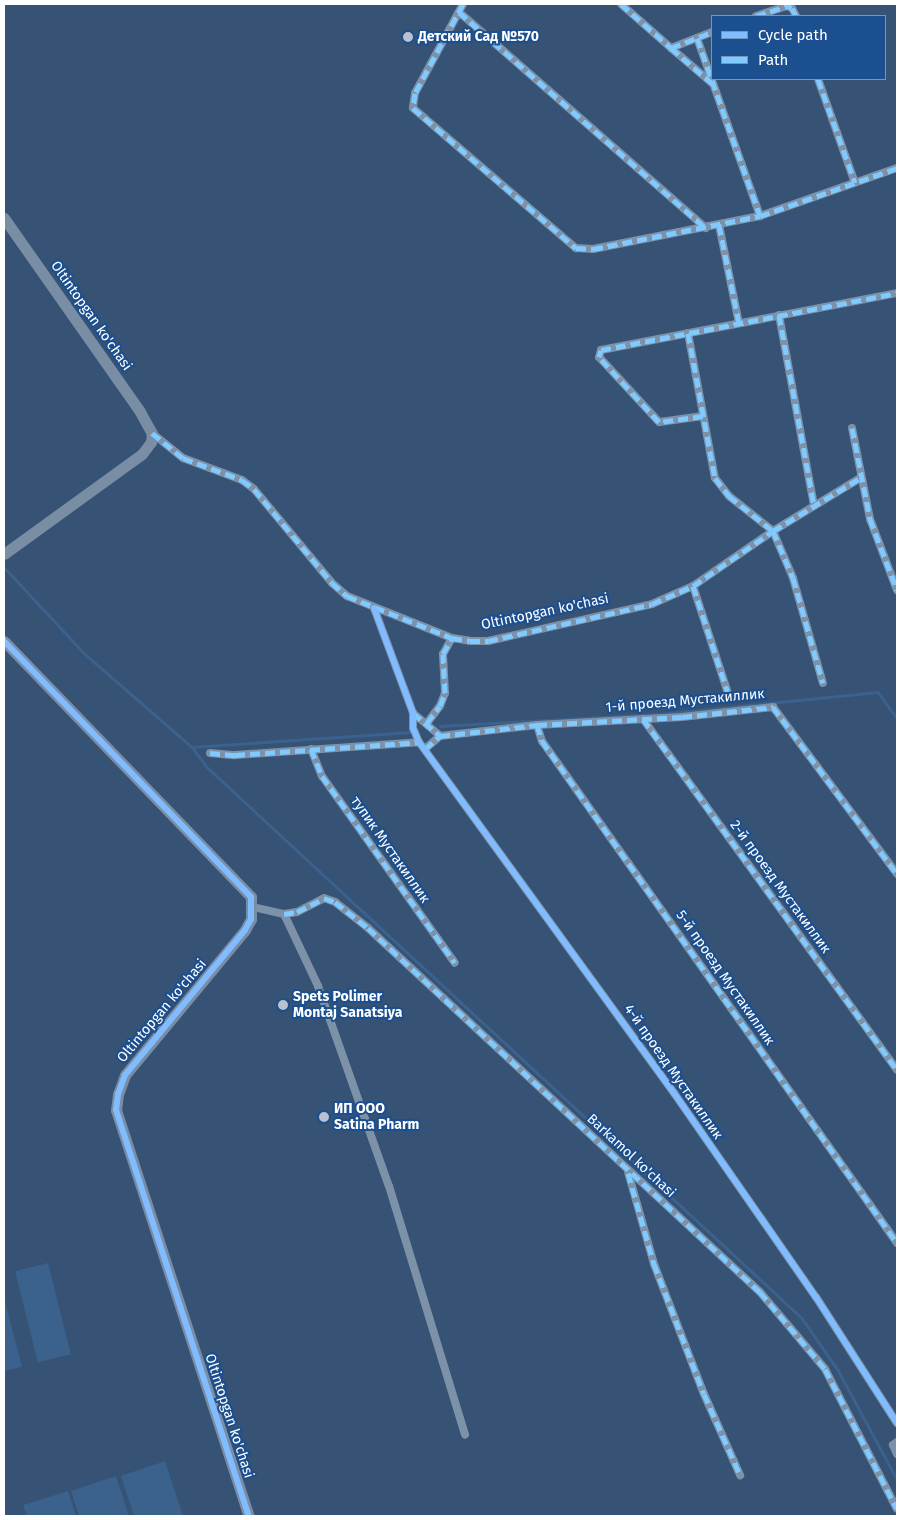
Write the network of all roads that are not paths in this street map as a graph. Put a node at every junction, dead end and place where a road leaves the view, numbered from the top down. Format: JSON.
{"nodes":[{"id":1,"x":463,"y":4,"type":"edge"},
{"id":2,"x":621,"y":4,"type":"edge"},
{"id":3,"x":459,"y":12,"type":"junction"},
{"id":4,"x":759,"y":15,"type":"edge"},
{"id":5,"x":796,"y":15,"type":"edge"},
{"id":6,"x":711,"y":32,"type":"edge"},
{"id":7,"x":697,"y":38,"type":"junction"},
{"id":8,"x":671,"y":48,"type":"junction"},
{"id":9,"x":711,"y":77,"type":"edge"},
{"id":10,"x":712,"y":80,"type":"edge"},
{"id":11,"x":818,"y":80,"type":"edge"},
{"id":12,"x":714,"y":85,"type":"junction"},
{"id":13,"x":897,"y":168,"type":"edge"},
{"id":14,"x":855,"y":183,"type":"junction"},
{"id":15,"x":760,"y":216,"type":"junction"},
{"id":16,"x":4,"y":218,"type":"edge"},
{"id":17,"x":718,"y":225,"type":"junction"},
{"id":18,"x":706,"y":228,"type":"junction"},
{"id":19,"x":897,"y":293,"type":"edge"},
{"id":20,"x":779,"y":315,"type":"junction"},
{"id":21,"x":739,"y":324,"type":"junction"},
{"id":22,"x":688,"y":333,"type":"junction"},
{"id":23,"x":703,"y":416,"type":"junction"},
{"id":24,"x":852,"y":428,"type":"dead end"},
{"id":25,"x":152,"y":433,"type":"junction"},
{"id":26,"x":860,"y":478,"type":"junction"},
{"id":27,"x":814,"y":506,"type":"junction"},
{"id":28,"x":773,"y":531,"type":"junction"},
{"id":29,"x":4,"y":554,"type":"edge"},
{"id":30,"x":693,"y":586,"type":"junction"},
{"id":31,"x":897,"y":590,"type":"edge"},
{"id":32,"x":374,"y":608,"type":"junction"},
{"id":33,"x":452,"y":638,"type":"junction"},
{"id":34,"x":4,"y":641,"type":"edge"},
{"id":35,"x":823,"y":683,"type":"dead end"},
{"id":36,"x":728,"y":693,"type":"dead end"},
{"id":37,"x":413,"y":713,"type":"junction"},
{"id":38,"x":644,"y":719,"type":"junction"},
{"id":39,"x":427,"y":723,"type":"junction"},
{"id":40,"x":537,"y":725,"type":"junction"},
{"id":41,"x":440,"y":736,"type":"junction"},
{"id":42,"x":419,"y":742,"type":"junction"},
{"id":43,"x":425,"y":749,"type":"junction"},
{"id":44,"x":311,"y":750,"type":"junction"},
{"id":45,"x":210,"y":754,"type":"dead end"},
{"id":46,"x":897,"y":874,"type":"edge"},
{"id":47,"x":253,"y":907,"type":"junction"},
{"id":48,"x":284,"y":914,"type":"junction"},
{"id":49,"x":455,"y":963,"type":"dead end"},
{"id":50,"x":897,"y":1070,"type":"edge"},
{"id":51,"x":628,"y":1171,"type":"junction"},
{"id":52,"x":897,"y":1243,"type":"edge"},
{"id":53,"x":897,"y":1423,"type":"edge"},
{"id":54,"x":465,"y":1435,"type":"dead end"},
{"id":55,"x":897,"y":1442,"type":"edge"},
{"id":56,"x":897,"y":1454,"type":"edge"},
{"id":57,"x":740,"y":1474,"type":"dead end"},
{"id":58,"x":897,"y":1509,"type":"edge"},
{"id":59,"x":249,"y":1516,"type":"edge"}],
"edges":[{"from":1,"to":3,"type":"street"},
{"from":2,"to":8,"type":"street"},
{"from":3,"to":18,"type":"street"},
{"from":3,"to":18,"type":"street"},
{"from":4,"to":5,"type":"street"},
{"from":6,"to":7,"type":"street"},
{"from":7,"to":8,"type":"street"},
{"from":7,"to":9,"type":"street"},
{"from":8,"to":12,"type":"street"},
{"from":10,"to":12,"type":"street"},
{"from":11,"to":14,"type":"street"},
{"from":12,"to":15,"type":"street"},
{"from":13,"to":14,"type":"street"},
{"from":14,"to":15,"type":"street"},
{"from":15,"to":17,"type":"street"},
{"from":16,"to":25,"type":"street","name":"Oltintopgan ko'chasi"},
{"from":17,"to":18,"type":"street"},
{"from":17,"to":21,"type":"street"},
{"from":19,"to":20,"type":"street"},
{"from":20,"to":21,"type":"street"},
{"from":20,"to":27,"type":"street"},
{"from":21,"to":22,"type":"street"},
{"from":22,"to":23,"type":"street"},
{"from":22,"to":23,"type":"street"},
{"from":23,"to":28,"type":"street"},
{"from":24,"to":26,"type":"street"},
{"from":25,"to":29,"type":"street"},
{"from":25,"to":32,"type":"street","name":"Oltintopgan ko'chasi"},
{"from":26,"to":27,"type":"street","name":"Oltintopgan ko'chasi"},
{"from":26,"to":31,"type":"street"},
{"from":27,"to":28,"type":"street","name":"Oltintopgan ko'chasi"},
{"from":28,"to":30,"type":"street","name":"Oltintopgan ko'chasi"},
{"from":28,"to":35,"type":"street"},
{"from":30,"to":33,"type":"street","name":"Oltintopgan ko'chasi"},
{"from":30,"to":36,"type":"street"},
{"from":32,"to":33,"type":"street","name":"Oltintopgan ko'chasi"},
{"from":32,"to":37,"type":"street"},
{"from":33,"to":39,"type":"street"},
{"from":34,"to":47,"type":"street"},
{"from":37,"to":39,"type":"street"},
{"from":37,"to":42,"type":"street"},
{"from":38,"to":40,"type":"street","name":"1-й проезд Мустакиллик"},
{"from":38,"to":46,"type":"street","name":"1-й проезд Мустакиллик"},
{"from":38,"to":50,"type":"street","name":"2-й проезд Мустакиллик"},
{"from":39,"to":41,"type":"street"},
{"from":40,"to":41,"type":"street","name":"1-й проезд Мустакиллик"},
{"from":40,"to":52,"type":"street","name":"5-й проезд Мустакиллик"},
{"from":41,"to":43,"type":"street"},
{"from":42,"to":43,"type":"street","name":"4-й проезд Мустакиллик"},
{"from":42,"to":44,"type":"street"},
{"from":43,"to":53,"type":"street","name":"4-й проезд Мустакиллик"},
{"from":44,"to":45,"type":"street"},
{"from":44,"to":49,"type":"street","name":"тупик Мустакиллик"},
{"from":47,"to":48,"type":"street"},
{"from":47,"to":59,"type":"street","name":"Oltintopgan ko'chasi"},
{"from":48,"to":51,"type":"street","name":"Barkamol ko'chasi"},
{"from":48,"to":54,"type":"street"},
{"from":51,"to":57,"type":"street"},
{"from":51,"to":58,"type":"street","name":"Barkamol ko'chasi"},
{"from":55,"to":56,"type":"street"}]}
